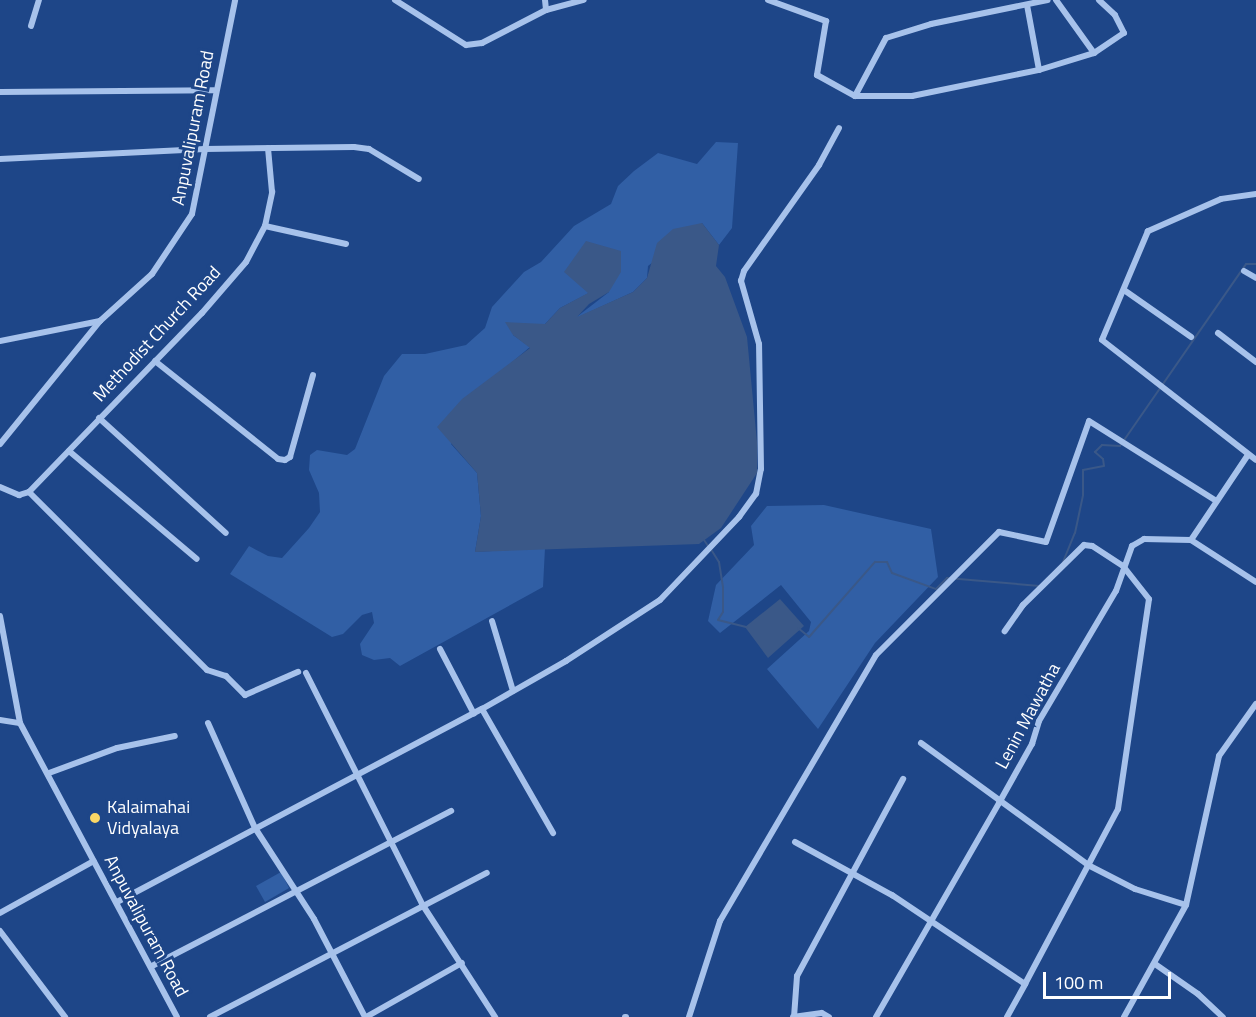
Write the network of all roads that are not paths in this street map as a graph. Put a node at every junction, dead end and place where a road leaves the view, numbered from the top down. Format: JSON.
{"nodes":[{"id":1,"x":39,"y":0,"type":"edge"},
{"id":2,"x":235,"y":0,"type":"edge"},
{"id":3,"x":395,"y":0,"type":"edge"},
{"id":4,"x":545,"y":0,"type":"edge"},
{"id":5,"x":584,"y":0,"type":"edge"},
{"id":6,"x":768,"y":0,"type":"edge"},
{"id":7,"x":1048,"y":0,"type":"edge"},
{"id":8,"x":1056,"y":0,"type":"edge"},
{"id":9,"x":1099,"y":0,"type":"edge"},
{"id":10,"x":1027,"y":5,"type":"junction"},
{"id":11,"x":546,"y":10,"type":"junction"},
{"id":12,"x":31,"y":26,"type":"dead end"},
{"id":13,"x":1094,"y":53,"type":"junction"},
{"id":14,"x":1039,"y":70,"type":"junction"},
{"id":15,"x":214,"y":90,"type":"junction"},
{"id":16,"x":0,"y":92,"type":"edge"},
{"id":17,"x":855,"y":96,"type":"junction"},
{"id":18,"x":838,"y":128,"type":"dead end"},
{"id":19,"x":268,"y":148,"type":"junction"},
{"id":20,"x":205,"y":149,"type":"junction"},
{"id":21,"x":0,"y":159,"type":"edge"},
{"id":22,"x":419,"y":179,"type":"dead end"},
{"id":23,"x":1256,"y":194,"type":"edge"},
{"id":24,"x":265,"y":226,"type":"junction"},
{"id":25,"x":346,"y":244,"type":"dead end"},
{"id":26,"x":1244,"y":271,"type":"dead end"},
{"id":27,"x":1256,"y":278,"type":"edge"},
{"id":28,"x":1124,"y":290,"type":"junction"},
{"id":29,"x":100,"y":321,"type":"junction"},
{"id":30,"x":1218,"y":333,"type":"dead end"},
{"id":31,"x":1191,"y":337,"type":"dead end"},
{"id":32,"x":0,"y":340,"type":"edge"},
{"id":33,"x":154,"y":361,"type":"junction"},
{"id":34,"x":1256,"y":362,"type":"edge"},
{"id":35,"x":314,"y":375,"type":"dead end"},
{"id":36,"x":99,"y":418,"type":"junction"},
{"id":37,"x":0,"y":444,"type":"edge"},
{"id":38,"x":69,"y":451,"type":"junction"},
{"id":39,"x":1248,"y":455,"type":"junction"},
{"id":40,"x":1256,"y":460,"type":"edge"},
{"id":41,"x":0,"y":487,"type":"edge"},
{"id":42,"x":29,"y":492,"type":"junction"},
{"id":43,"x":1215,"y":500,"type":"junction"},
{"id":44,"x":226,"y":533,"type":"dead end"},
{"id":45,"x":1191,"y":540,"type":"junction"},
{"id":46,"x":196,"y":559,"type":"dead end"},
{"id":47,"x":1123,"y":566,"type":"junction"},
{"id":48,"x":1256,"y":582,"type":"edge"},
{"id":49,"x":0,"y":616,"type":"edge"},
{"id":50,"x":492,"y":621,"type":"dead end"},
{"id":51,"x":1005,"y":632,"type":"dead end"},
{"id":52,"x":440,"y":649,"type":"dead end"},
{"id":53,"x":513,"y":691,"type":"junction"},
{"id":54,"x":1256,"y":704,"type":"edge"},
{"id":55,"x":482,"y":709,"type":"junction"},
{"id":56,"x":474,"y":714,"type":"junction"},
{"id":57,"x":0,"y":720,"type":"edge"},
{"id":58,"x":20,"y":723,"type":"junction"},
{"id":59,"x":208,"y":723,"type":"dead end"},
{"id":60,"x":175,"y":736,"type":"dead end"},
{"id":61,"x":921,"y":742,"type":"dead end"},
{"id":62,"x":49,"y":773,"type":"junction"},
{"id":63,"x":356,"y":773,"type":"junction"},
{"id":64,"x":903,"y":779,"type":"dead end"},
{"id":65,"x":999,"y":803,"type":"junction"},
{"id":66,"x":451,"y":811,"type":"dead end"},
{"id":67,"x":255,"y":828,"type":"junction"},
{"id":68,"x":553,"y":833,"type":"dead end"},
{"id":69,"x":391,"y":839,"type":"junction"},
{"id":70,"x":795,"y":842,"type":"dead end"},
{"id":71,"x":94,"y":861,"type":"junction"},
{"id":72,"x":1088,"y":865,"type":"junction"},
{"id":73,"x":487,"y":873,"type":"dead end"},
{"id":74,"x":853,"y":877,"type":"junction"},
{"id":75,"x":296,"y":889,"type":"junction"},
{"id":76,"x":117,"y":902,"type":"junction"},
{"id":77,"x":422,"y":904,"type":"junction"},
{"id":78,"x":1186,"y":905,"type":"junction"},
{"id":79,"x":0,"y":913,"type":"edge"},
{"id":80,"x":931,"y":922,"type":"junction"},
{"id":81,"x":0,"y":931,"type":"edge"},
{"id":82,"x":329,"y":953,"type":"junction"},
{"id":83,"x":462,"y":963,"type":"junction"},
{"id":84,"x":1155,"y":964,"type":"junction"},
{"id":85,"x":152,"y":966,"type":"junction"},
{"id":86,"x":1025,"y":984,"type":"junction"},
{"id":87,"x":65,"y":1017,"type":"edge"},
{"id":88,"x":177,"y":1017,"type":"edge"},
{"id":89,"x":210,"y":1017,"type":"edge"},
{"id":90,"x":366,"y":1017,"type":"edge"},
{"id":91,"x":495,"y":1017,"type":"edge"},
{"id":92,"x":689,"y":1017,"type":"edge"},
{"id":93,"x":794,"y":1017,"type":"edge"},
{"id":94,"x":829,"y":1017,"type":"edge"},
{"id":95,"x":876,"y":1017,"type":"edge"},
{"id":96,"x":1007,"y":1017,"type":"edge"},
{"id":97,"x":1124,"y":1017,"type":"edge"},
{"id":98,"x":1223,"y":1017,"type":"edge"}],
"edges":[{"from":1,"to":12,"type":"street"},
{"from":2,"to":15,"type":"street","name":"Anpuvalipuram Road"},
{"from":3,"to":11,"type":"street"},
{"from":4,"to":11,"type":"street"},
{"from":5,"to":11,"type":"street"},
{"from":6,"to":17,"type":"street"},
{"from":7,"to":10,"type":"street"},
{"from":8,"to":13,"type":"street"},
{"from":9,"to":13,"type":"street"},
{"from":10,"to":14,"type":"street"},
{"from":10,"to":17,"type":"street"},
{"from":13,"to":14,"type":"street"},
{"from":14,"to":17,"type":"street"},
{"from":15,"to":16,"type":"street"},
{"from":15,"to":20,"type":"street","name":"Anpuvalipuram Road"},
{"from":18,"to":53,"type":"street"},
{"from":19,"to":20,"type":"street"},
{"from":19,"to":22,"type":"street"},
{"from":19,"to":24,"type":"street","name":"Methodist Church Road"},
{"from":20,"to":21,"type":"street"},
{"from":20,"to":29,"type":"street","name":"Anpuvalipuram Road"},
{"from":23,"to":28,"type":"street"},
{"from":24,"to":25,"type":"street"},
{"from":24,"to":33,"type":"street","name":"Methodist Church Road"},
{"from":26,"to":27,"type":"street"},
{"from":28,"to":31,"type":"street"},
{"from":28,"to":39,"type":"street"},
{"from":29,"to":32,"type":"street"},
{"from":29,"to":37,"type":"street","name":"Anpuvalipuram Road"},
{"from":30,"to":34,"type":"street"},
{"from":33,"to":35,"type":"street"},
{"from":33,"to":36,"type":"street","name":"Methodist Church Road"},
{"from":36,"to":38,"type":"street","name":"Methodist Church Road"},
{"from":36,"to":44,"type":"street"},
{"from":38,"to":42,"type":"street","name":"Methodist Church Road"},
{"from":38,"to":46,"type":"street"},
{"from":39,"to":40,"type":"street"},
{"from":39,"to":43,"type":"street"},
{"from":41,"to":42,"type":"street"},
{"from":42,"to":63,"type":"street"},
{"from":43,"to":45,"type":"street"},
{"from":43,"to":92,"type":"street"},
{"from":45,"to":47,"type":"street","name":"Lenin Mawatha"},
{"from":45,"to":48,"type":"street"},
{"from":47,"to":51,"type":"street"},
{"from":47,"to":65,"type":"street","name":"Lenin Mawatha"},
{"from":47,"to":72,"type":"street"},
{"from":49,"to":58,"type":"street","name":"Anpuvalipuram Road"},
{"from":50,"to":53,"type":"street"},
{"from":52,"to":56,"type":"street"},
{"from":53,"to":55,"type":"street"},
{"from":54,"to":78,"type":"street"},
{"from":55,"to":56,"type":"street"},
{"from":55,"to":68,"type":"street"},
{"from":56,"to":63,"type":"street"},
{"from":57,"to":58,"type":"street"},
{"from":58,"to":62,"type":"street","name":"Anpuvalipuram Road"},
{"from":59,"to":67,"type":"street"},
{"from":60,"to":62,"type":"street"},
{"from":61,"to":65,"type":"street"},
{"from":62,"to":71,"type":"street","name":"Anpuvalipuram Road"},
{"from":63,"to":67,"type":"street"},
{"from":63,"to":69,"type":"street"},
{"from":64,"to":74,"type":"street"},
{"from":65,"to":72,"type":"street"},
{"from":65,"to":80,"type":"street","name":"Lenin Mawatha"},
{"from":66,"to":69,"type":"street"},
{"from":67,"to":75,"type":"street"},
{"from":67,"to":76,"type":"street"},
{"from":69,"to":75,"type":"street"},
{"from":69,"to":77,"type":"street"},
{"from":70,"to":74,"type":"street"},
{"from":71,"to":76,"type":"street","name":"Anpuvalipuram Road"},
{"from":71,"to":79,"type":"street"},
{"from":72,"to":78,"type":"street"},
{"from":72,"to":86,"type":"street"},
{"from":73,"to":77,"type":"street"},
{"from":74,"to":80,"type":"street"},
{"from":74,"to":93,"type":"street"},
{"from":75,"to":82,"type":"street"},
{"from":75,"to":85,"type":"street"},
{"from":76,"to":85,"type":"street","name":"Anpuvalipuram Road"},
{"from":77,"to":82,"type":"street"},
{"from":77,"to":83,"type":"street"},
{"from":78,"to":84,"type":"street"},
{"from":80,"to":86,"type":"street"},
{"from":80,"to":95,"type":"street","name":"Lenin Mawatha"},
{"from":81,"to":87,"type":"street"},
{"from":82,"to":89,"type":"street"},
{"from":82,"to":90,"type":"street"},
{"from":83,"to":90,"type":"street"},
{"from":83,"to":91,"type":"street"},
{"from":84,"to":97,"type":"street"},
{"from":84,"to":98,"type":"street"},
{"from":85,"to":88,"type":"street","name":"Anpuvalipuram Road"},
{"from":86,"to":96,"type":"street"},
{"from":93,"to":94,"type":"street"}]}
